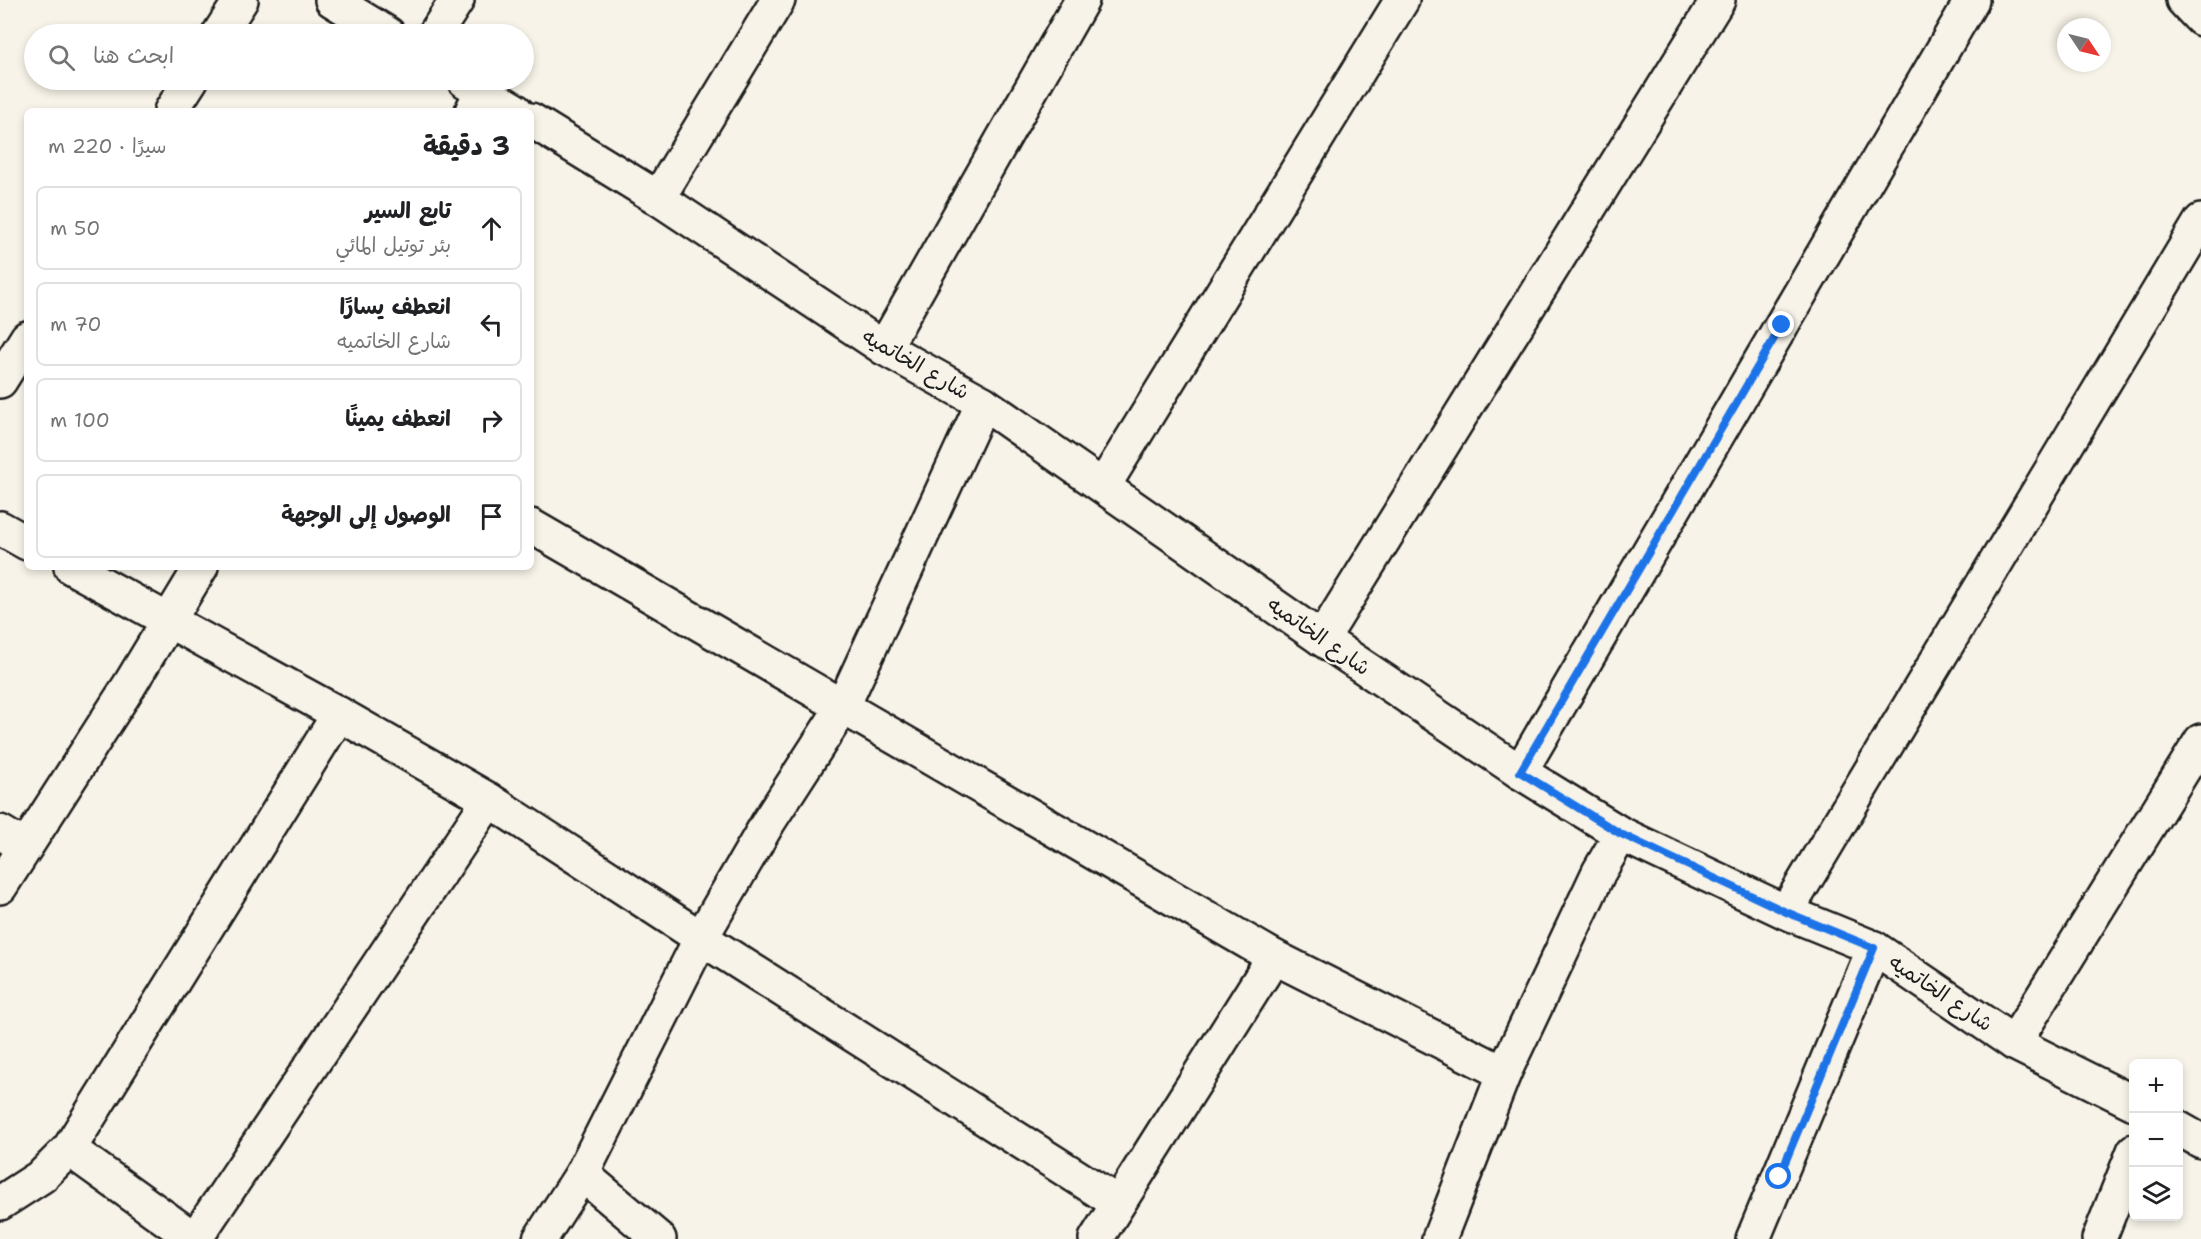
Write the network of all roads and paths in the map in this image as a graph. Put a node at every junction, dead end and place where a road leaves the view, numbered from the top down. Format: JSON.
{"nodes":[{"id":1,"x":241,"y":0,"type":"edge"},
{"id":2,"x":332,"y":0,"type":"edge"},
{"id":3,"x":457,"y":0,"type":"edge"},
{"id":4,"x":777,"y":0,"type":"edge"},
{"id":5,"x":1082,"y":0,"type":"edge"},
{"id":6,"x":1402,"y":0,"type":"edge"},
{"id":7,"x":1718,"y":0,"type":"edge"},
{"id":8,"x":1972,"y":0,"type":"edge"},
{"id":9,"x":2183,"y":0,"type":"edge"},
{"id":10,"x":2201,"y":19,"type":"edge"},
{"id":11,"x":225,"y":24,"type":"edge"},
{"id":12,"x":372,"y":24,"type":"edge"},
{"id":13,"x":441,"y":24,"type":"edge"},
{"id":14,"x":185,"y":90,"type":"edge"},
{"id":15,"x":473,"y":93,"type":"edge"},
{"id":16,"x":173,"y":108,"type":"edge"},
{"id":17,"x":509,"y":108,"type":"edge"},
{"id":18,"x":534,"y":122,"type":"edge"},
{"id":19,"x":657,"y":198,"type":"junction"},
{"id":20,"x":2201,"y":221,"type":"edge"},
{"id":21,"x":24,"y":343,"type":"edge"},
{"id":22,"x":884,"y":348,"type":"junction"},
{"id":23,"x":0,"y":381,"type":"edge"},
{"id":24,"x":984,"y":403,"type":"junction"},
{"id":25,"x":1104,"y":485,"type":"junction"},
{"id":26,"x":0,"y":528,"type":"edge"},
{"id":27,"x":534,"y":528,"type":"edge"},
{"id":28,"x":24,"y":541,"type":"edge"},
{"id":29,"x":76,"y":570,"type":"edge"},
{"id":30,"x":199,"y":570,"type":"edge"},
{"id":31,"x":167,"y":621,"type":"junction"},
{"id":32,"x":1322,"y":639,"type":"junction"},
{"id":33,"x":842,"y":708,"type":"junction"},
{"id":34,"x":339,"y":714,"type":"junction"},
{"id":35,"x":2201,"y":741,"type":"edge"},
{"id":36,"x":1520,"y":772,"type":"junction"},
{"id":37,"x":489,"y":800,"type":"junction"},
{"id":38,"x":1621,"y":834,"type":"junction"},
{"id":39,"x":13,"y":840,"type":"edge"},
{"id":40,"x":0,"y":887,"type":"edge"},
{"id":41,"x":1786,"y":912,"type":"junction"},
{"id":42,"x":701,"y":938,"type":"junction"},
{"id":43,"x":1874,"y":948,"type":"junction"},
{"id":44,"x":1274,"y":957,"type":"junction"},
{"id":45,"x":2014,"y":1043,"type":"junction"},
{"id":46,"x":1504,"y":1073,"type":"junction"},
{"id":47,"x":2129,"y":1101,"type":"edge"},
{"id":48,"x":2183,"y":1131,"type":"edge"},
{"id":49,"x":2201,"y":1141,"type":"edge"},
{"id":50,"x":69,"y":1149,"type":"junction"},
{"id":51,"x":2129,"y":1161,"type":"edge"},
{"id":52,"x":582,"y":1174,"type":"junction"},
{"id":53,"x":0,"y":1203,"type":"edge"},
{"id":54,"x":1118,"y":1203,"type":"junction"},
{"id":55,"x":195,"y":1239,"type":"edge"},
{"id":56,"x":540,"y":1239,"type":"edge"},
{"id":57,"x":659,"y":1239,"type":"edge"},
{"id":58,"x":1096,"y":1239,"type":"edge"},
{"id":59,"x":1439,"y":1239,"type":"edge"},
{"id":60,"x":1753,"y":1239,"type":"edge"},
{"id":61,"x":2099,"y":1239,"type":"edge"}],
"edges":[{"from":1,"to":11,"type":"street"},
{"from":2,"to":12,"type":"street"},
{"from":3,"to":13,"type":"street"},
{"from":4,"to":19,"type":"street"},
{"from":5,"to":22,"type":"street"},
{"from":6,"to":25,"type":"street"},
{"from":7,"to":32,"type":"street"},
{"from":8,"to":36,"type":"street"},
{"from":9,"to":10,"type":"street"},
{"from":14,"to":16,"type":"street"},
{"from":15,"to":17,"type":"street"},
{"from":18,"to":19,"type":"street","name":"شارع الخاتميه"},
{"from":19,"to":22,"type":"street","name":"شارع الخاتميه"},
{"from":20,"to":41,"type":"street"},
{"from":21,"to":23,"type":"street"},
{"from":22,"to":24,"type":"street","name":"شارع الخاتميه"},
{"from":24,"to":25,"type":"street","name":"شارع الخاتميه"},
{"from":24,"to":33,"type":"street"},
{"from":25,"to":32,"type":"street","name":"شارع الخاتميه"},
{"from":26,"to":28,"type":"street"},
{"from":27,"to":33,"type":"street"},
{"from":29,"to":31,"type":"street"},
{"from":30,"to":31,"type":"street"},
{"from":31,"to":34,"type":"street"},
{"from":31,"to":39,"type":"street"},
{"from":32,"to":36,"type":"street","name":"شارع الخاتميه"},
{"from":33,"to":42,"type":"street"},
{"from":33,"to":44,"type":"street"},
{"from":34,"to":37,"type":"street"},
{"from":34,"to":50,"type":"street"},
{"from":35,"to":45,"type":"street"},
{"from":36,"to":38,"type":"street","name":"شارع الخاتميه"},
{"from":37,"to":42,"type":"street"},
{"from":37,"to":55,"type":"street"},
{"from":38,"to":41,"type":"street","name":"شارع الخاتميه"},
{"from":38,"to":46,"type":"street"},
{"from":39,"to":40,"type":"street"},
{"from":41,"to":43,"type":"street","name":"شارع الخاتميه"},
{"from":42,"to":52,"type":"street"},
{"from":42,"to":54,"type":"street"},
{"from":43,"to":45,"type":"street","name":"شارع الخاتميه"},
{"from":43,"to":60,"type":"street"},
{"from":44,"to":46,"type":"street"},
{"from":44,"to":54,"type":"street"},
{"from":45,"to":47,"type":"street","name":"شارع الخاتميه"},
{"from":46,"to":59,"type":"street"},
{"from":48,"to":49,"type":"street"},
{"from":50,"to":53,"type":"street"},
{"from":50,"to":55,"type":"street"},
{"from":51,"to":61,"type":"street"},
{"from":52,"to":56,"type":"street"},
{"from":52,"to":57,"type":"street"},
{"from":54,"to":58,"type":"street"}]}
